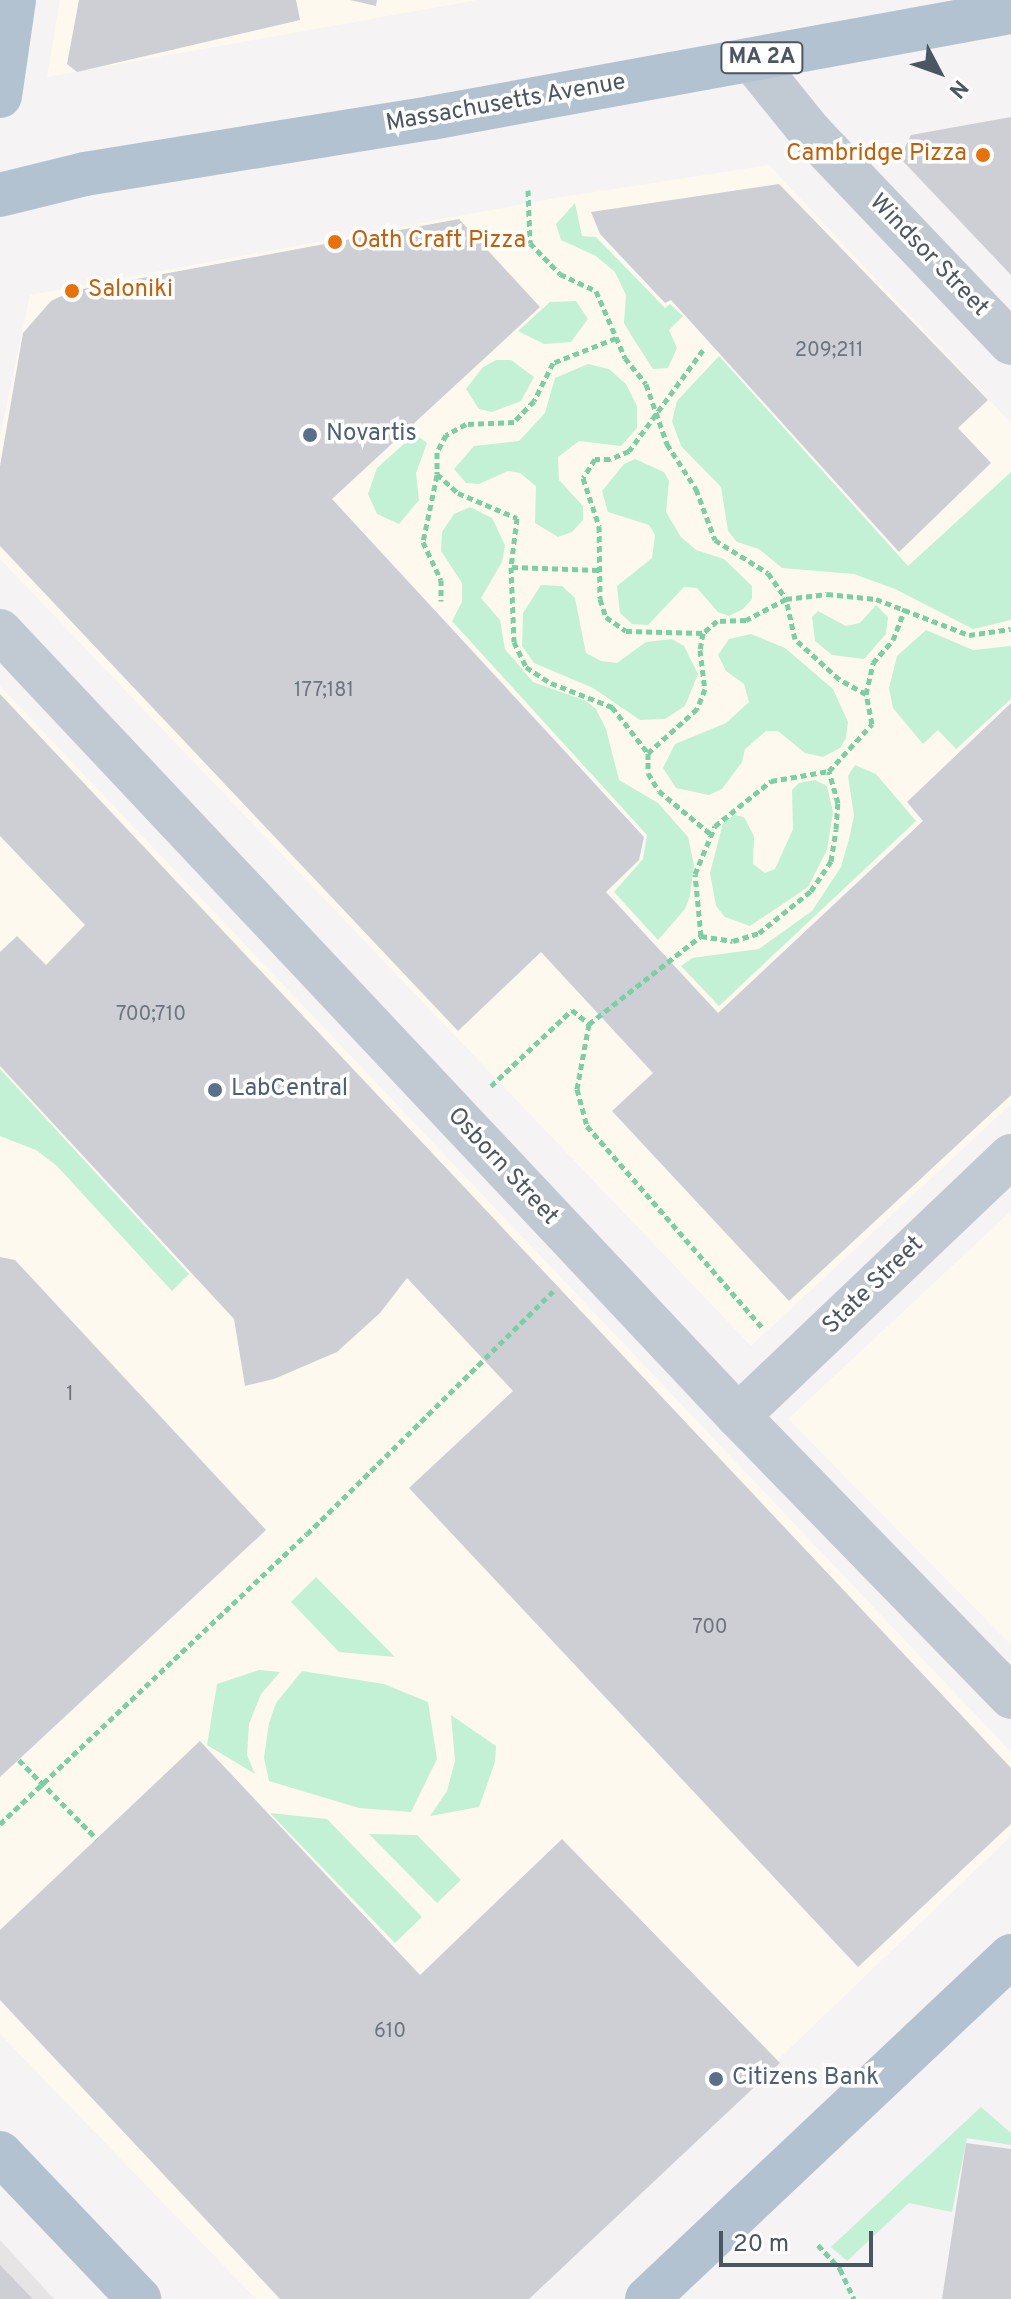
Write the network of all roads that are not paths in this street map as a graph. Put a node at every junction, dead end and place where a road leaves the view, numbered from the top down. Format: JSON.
{"nodes":[{"id":1,"x":14,"y":0,"type":"edge"},
{"id":2,"x":1011,"y":12,"type":"edge"},
{"id":3,"x":752,"y":60,"type":"junction"},
{"id":4,"x":0,"y":96,"type":"edge"},
{"id":5,"x":0,"y":195,"type":"edge"},
{"id":6,"x":1011,"y":343,"type":"edge"},
{"id":7,"x":0,"y":631,"type":"edge"},
{"id":8,"x":1011,"y":1156,"type":"edge"},
{"id":9,"x":738,"y":1416,"type":"junction"},
{"id":10,"x":1011,"y":1697,"type":"edge"},
{"id":11,"x":1011,"y":1956,"type":"edge"},
{"id":12,"x":0,"y":2153,"type":"edge"},
{"id":13,"x":139,"y":2299,"type":"edge"},
{"id":14,"x":647,"y":2299,"type":"edge"}],
"edges":[{"from":1,"to":4,"type":"main road"},
{"from":2,"to":3,"type":"main road","name":"Massachusetts Avenue","number":"MA 2A"},
{"from":3,"to":5,"type":"main road","name":"Massachusetts Avenue","number":"MA 2A"},
{"from":3,"to":6,"type":"street","name":"Windsor Street"},
{"from":7,"to":9,"type":"street","name":"Osborn Street"},
{"from":8,"to":9,"type":"street","name":"State Street"},
{"from":9,"to":10,"type":"street","name":"Osborn Street"},
{"from":11,"to":14,"type":"main road"},
{"from":12,"to":13,"type":"main road"}]}
